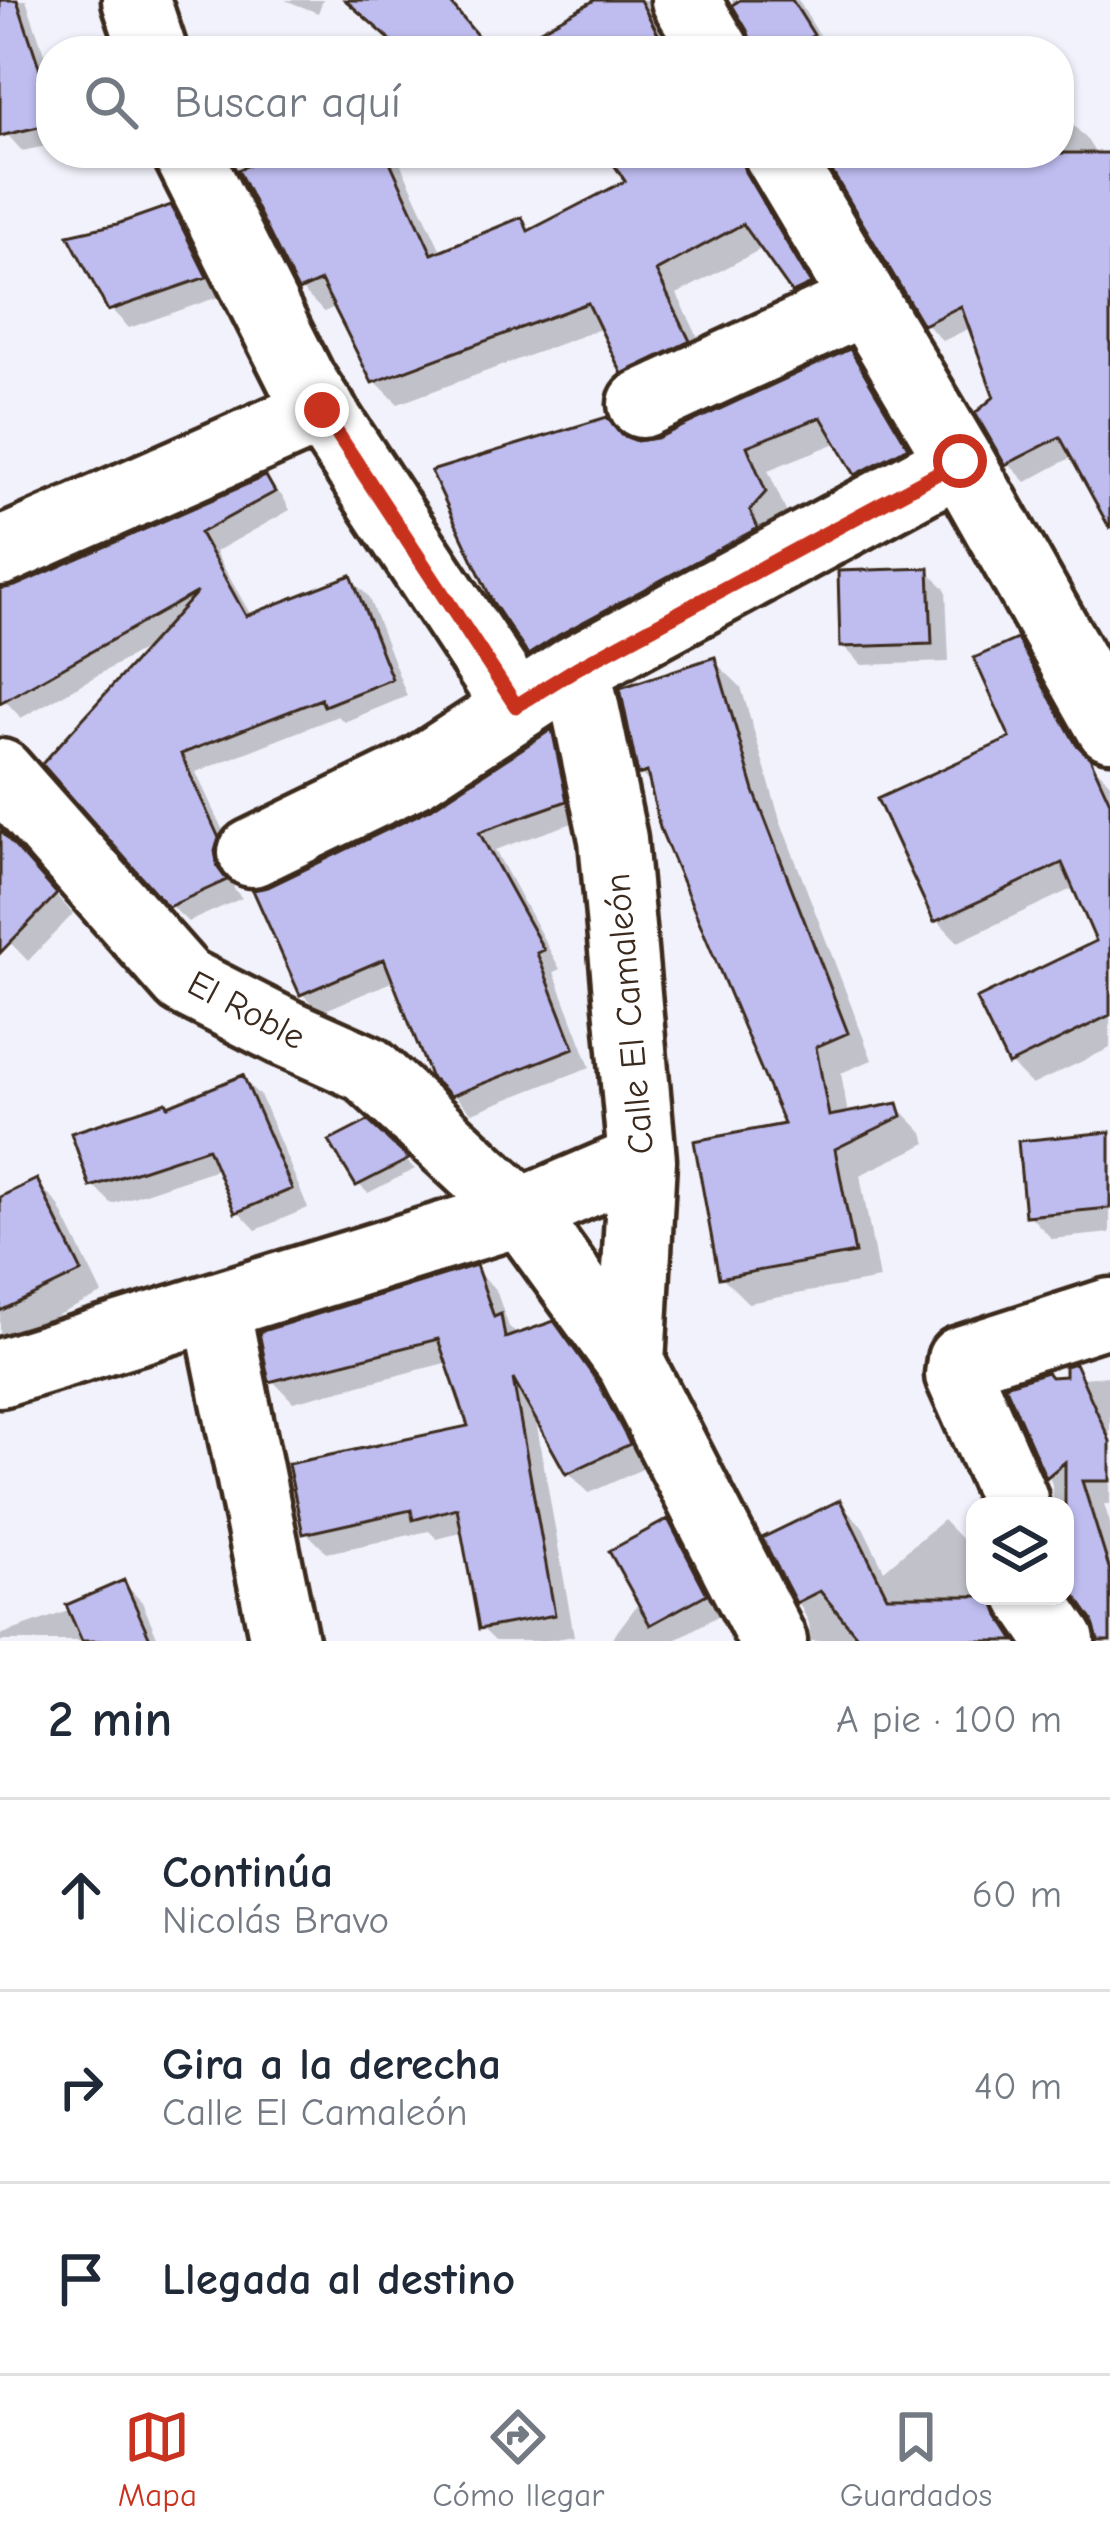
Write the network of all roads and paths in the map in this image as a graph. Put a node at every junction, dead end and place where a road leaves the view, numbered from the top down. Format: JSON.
{"nodes":[{"id":1,"x":136,"y":0,"type":"edge"},
{"id":2,"x":685,"y":0,"type":"edge"},
{"id":3,"x":148,"y":36,"type":"edge"},
{"id":4,"x":707,"y":36,"type":"edge"},
{"id":5,"x":195,"y":168,"type":"edge"},
{"id":6,"x":786,"y":168,"type":"edge"},
{"id":7,"x":866,"y":301,"type":"junction"},
{"id":8,"x":642,"y":404,"type":"dead end"},
{"id":9,"x":322,"y":410,"type":"junction"},
{"id":10,"x":960,"y":461,"type":"junction"},
{"id":11,"x":0,"y":552,"type":"edge"},
{"id":12,"x":577,"y":668,"type":"junction"},
{"id":13,"x":516,"y":706,"type":"junction"},
{"id":14,"x":1110,"y":727,"type":"edge"},
{"id":15,"x":0,"y":773,"type":"edge"},
{"id":16,"x":252,"y":853,"type":"dead end"},
{"id":17,"x":642,"y":1160,"type":"junction"},
{"id":18,"x":521,"y":1212,"type":"junction"},
{"id":19,"x":217,"y":1306,"type":"junction"},
{"id":20,"x":1110,"y":1312,"type":"edge"},
{"id":21,"x":631,"y":1364,"type":"junction"},
{"id":22,"x":0,"y":1372,"type":"edge"},
{"id":23,"x":1013,"y":1497,"type":"edge"},
{"id":24,"x":1036,"y":1605,"type":"edge"},
{"id":25,"x":284,"y":1641,"type":"edge"},
{"id":26,"x":773,"y":1641,"type":"edge"},
{"id":27,"x":1061,"y":1641,"type":"edge"}],
"edges":[{"from":1,"to":3,"type":"street"},
{"from":2,"to":4,"type":"street"},
{"from":5,"to":9,"type":"street"},
{"from":6,"to":7,"type":"street"},
{"from":7,"to":8,"type":"street"},
{"from":7,"to":10,"type":"street"},
{"from":9,"to":11,"type":"street"},
{"from":9,"to":13,"type":"street"},
{"from":10,"to":12,"type":"street"},
{"from":10,"to":14,"type":"street"},
{"from":12,"to":13,"type":"street"},
{"from":12,"to":17,"type":"street","name":"Calle El Camaleón"},
{"from":13,"to":16,"type":"street"},
{"from":15,"to":18,"type":"street","name":"El Roble"},
{"from":17,"to":18,"type":"street"},
{"from":17,"to":21,"type":"street","name":"Calle El Camaleón"},
{"from":18,"to":19,"type":"street"},
{"from":18,"to":21,"type":"street","name":"El Roble"},
{"from":19,"to":22,"type":"street"},
{"from":19,"to":25,"type":"street"},
{"from":20,"to":23,"type":"street"},
{"from":21,"to":26,"type":"street","name":"El Roble"},
{"from":24,"to":27,"type":"street"}]}
